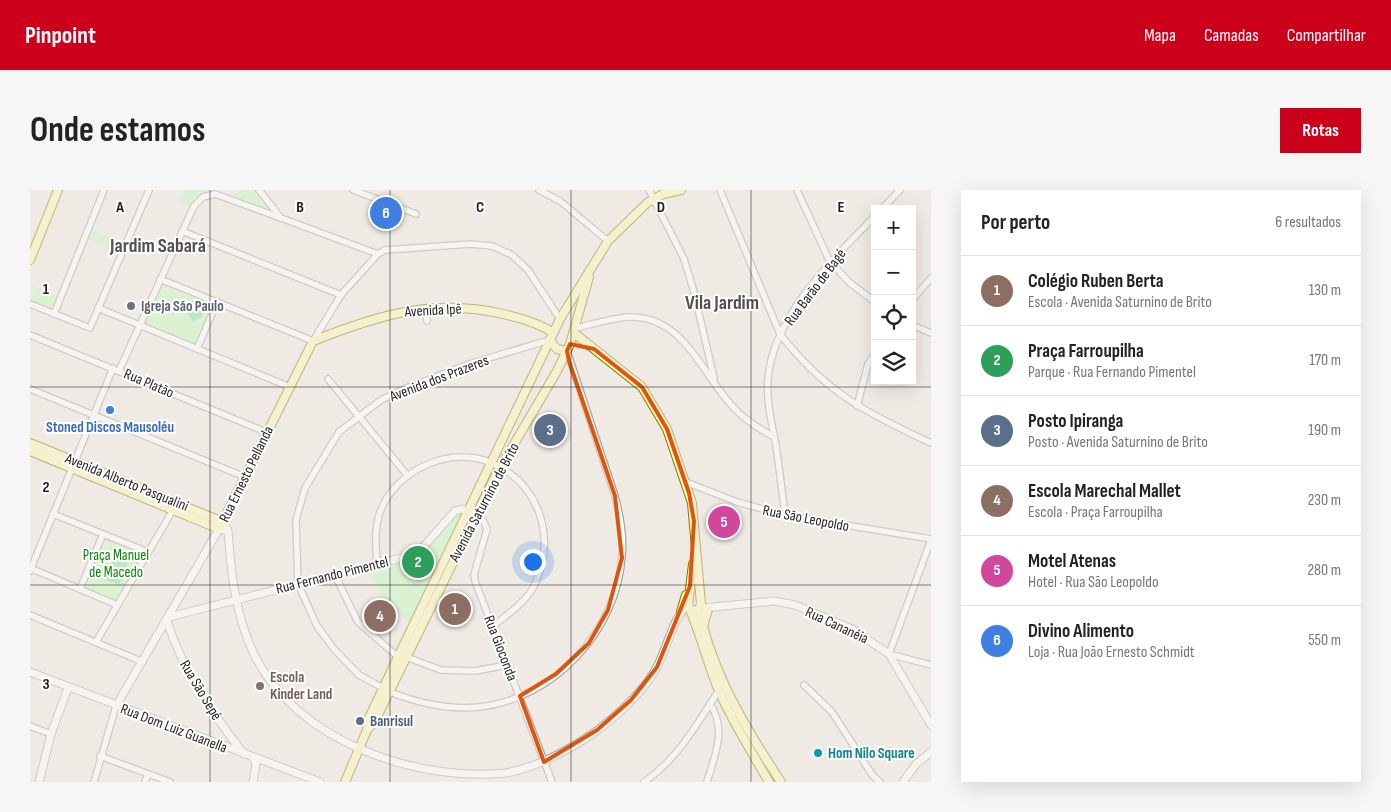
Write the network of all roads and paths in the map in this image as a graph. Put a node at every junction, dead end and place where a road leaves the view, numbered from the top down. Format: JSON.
{"nodes":[{"id":1,"x":58,"y":190,"type":"edge"},
{"id":2,"x":104,"y":190,"type":"edge"},
{"id":3,"x":149,"y":190,"type":"edge"},
{"id":4,"x":259,"y":190,"type":"edge"},
{"id":5,"x":353,"y":190,"type":"edge"},
{"id":6,"x":540,"y":190,"type":"edge"},
{"id":7,"x":649,"y":190,"type":"edge"},
{"id":8,"x":681,"y":190,"type":"edge"},
{"id":9,"x":720,"y":190,"type":"edge"},
{"id":10,"x":797,"y":190,"type":"edge"},
{"id":11,"x":900,"y":190,"type":"edge"},
{"id":12,"x":654,"y":199,"type":"junction"},
{"id":13,"x":886,"y":205,"type":"edge"},
{"id":14,"x":416,"y":214,"type":"dead end"},
{"id":15,"x":280,"y":218,"type":"junction"},
{"id":16,"x":871,"y":220,"type":"edge"},
{"id":17,"x":182,"y":232,"type":"junction"},
{"id":18,"x":608,"y":240,"type":"junction"},
{"id":19,"x":378,"y":254,"type":"junction"},
{"id":20,"x":30,"y":260,"type":"edge"},
{"id":21,"x":830,"y":262,"type":"junction"},
{"id":22,"x":591,"y":270,"type":"junction"},
{"id":23,"x":931,"y":278,"type":"edge"},
{"id":24,"x":160,"y":279,"type":"junction"},
{"id":25,"x":341,"y":295,"type":"junction"},
{"id":26,"x":916,"y":295,"type":"edge"},
{"id":27,"x":871,"y":299,"type":"edge"},
{"id":28,"x":217,"y":302,"type":"junction"},
{"id":29,"x":30,"y":304,"type":"edge"},
{"id":30,"x":98,"y":308,"type":"junction"},
{"id":31,"x":426,"y":309,"type":"junction"},
{"id":32,"x":54,"y":314,"type":"junction"},
{"id":33,"x":560,"y":319,"type":"junction"},
{"id":34,"x":427,"y":321,"type":"dead end"},
{"id":35,"x":140,"y":325,"type":"junction"},
{"id":36,"x":916,"y":327,"type":"edge"},
{"id":37,"x":575,"y":331,"type":"junction"},
{"id":38,"x":931,"y":333,"type":"edge"},
{"id":39,"x":780,"y":334,"type":"junction"},
{"id":40,"x":30,"y":336,"type":"edge"},
{"id":41,"x":551,"y":336,"type":"junction"},
{"id":42,"x":314,"y":341,"type":"junction"},
{"id":43,"x":568,"y":347,"type":"junction"},
{"id":44,"x":197,"y":349,"type":"junction"},
{"id":45,"x":594,"y":349,"type":"junction"},
{"id":46,"x":871,"y":360,"type":"edge"},
{"id":47,"x":113,"y":368,"type":"junction"},
{"id":48,"x":119,"y":371,"type":"junction"},
{"id":49,"x":328,"y":378,"type":"dead end"},
{"id":50,"x":714,"y":380,"type":"junction"},
{"id":51,"x":290,"y":387,"type":"junction"},
{"id":52,"x":30,"y":389,"type":"edge"},
{"id":53,"x":857,"y":406,"type":"junction"},
{"id":54,"x":94,"y":415,"type":"junction"},
{"id":55,"x":358,"y":415,"type":"junction"},
{"id":56,"x":266,"y":432,"type":"junction"},
{"id":57,"x":774,"y":437,"type":"junction"},
{"id":58,"x":30,"y":443,"type":"edge"},
{"id":59,"x":931,"y":443,"type":"edge"},
{"id":60,"x":30,"y":451,"type":"edge"},
{"id":61,"x":74,"y":465,"type":"junction"},
{"id":62,"x":496,"y":466,"type":"junction"},
{"id":63,"x":408,"y":476,"type":"junction"},
{"id":64,"x":246,"y":477,"type":"junction"},
{"id":65,"x":686,"y":482,"type":"junction"},
{"id":66,"x":174,"y":506,"type":"junction"},
{"id":67,"x":53,"y":514,"type":"junction"},
{"id":68,"x":472,"y":514,"type":"junction"},
{"id":69,"x":785,"y":516,"type":"junction"},
{"id":70,"x":694,"y":521,"type":"junction"},
{"id":71,"x":221,"y":526,"type":"junction"},
{"id":72,"x":103,"y":534,"type":"junction"},
{"id":73,"x":931,"y":540,"type":"edge"},
{"id":74,"x":148,"y":552,"type":"junction"},
{"id":75,"x":377,"y":564,"type":"junction"},
{"id":76,"x":30,"y":569,"type":"edge"},
{"id":77,"x":335,"y":575,"type":"junction"},
{"id":78,"x":298,"y":584,"type":"junction"},
{"id":79,"x":690,"y":586,"type":"junction"},
{"id":80,"x":80,"y":589,"type":"junction"},
{"id":81,"x":234,"y":600,"type":"junction"},
{"id":82,"x":117,"y":604,"type":"junction"},
{"id":83,"x":696,"y":606,"type":"junction"},
{"id":84,"x":681,"y":613,"type":"junction"},
{"id":85,"x":30,"y":614,"type":"edge"},
{"id":86,"x":168,"y":619,"type":"junction"},
{"id":87,"x":494,"y":626,"type":"junction"},
{"id":88,"x":96,"y":642,"type":"junction"},
{"id":89,"x":889,"y":654,"type":"junction"},
{"id":90,"x":403,"y":659,"type":"junction"},
{"id":91,"x":143,"y":662,"type":"junction"},
{"id":92,"x":931,"y":664,"type":"edge"},
{"id":93,"x":506,"y":665,"type":"junction"},
{"id":94,"x":30,"y":672,"type":"edge"},
{"id":95,"x":804,"y":685,"type":"dead end"},
{"id":96,"x":68,"y":688,"type":"junction"},
{"id":97,"x":387,"y":690,"type":"junction"},
{"id":98,"x":719,"y":690,"type":"junction"},
{"id":99,"x":520,"y":696,"type":"junction"},
{"id":100,"x":710,"y":704,"type":"junction"},
{"id":101,"x":116,"y":706,"type":"junction"},
{"id":102,"x":931,"y":725,"type":"edge"},
{"id":103,"x":30,"y":726,"type":"edge"},
{"id":104,"x":51,"y":734,"type":"junction"},
{"id":105,"x":357,"y":751,"type":"junction"},
{"id":106,"x":931,"y":752,"type":"edge"},
{"id":107,"x":244,"y":754,"type":"junction"},
{"id":108,"x":100,"y":756,"type":"junction"},
{"id":109,"x":253,"y":757,"type":"junction"},
{"id":110,"x":265,"y":762,"type":"junction"},
{"id":111,"x":544,"y":762,"type":"junction"},
{"id":112,"x":256,"y":769,"type":"junction"},
{"id":113,"x":148,"y":774,"type":"junction"},
{"id":114,"x":309,"y":780,"type":"edge"},
{"id":115,"x":39,"y":782,"type":"edge"},
{"id":116,"x":94,"y":782,"type":"edge"},
{"id":117,"x":145,"y":782,"type":"edge"},
{"id":118,"x":170,"y":782,"type":"edge"},
{"id":119,"x":252,"y":782,"type":"edge"},
{"id":120,"x":320,"y":782,"type":"edge"},
{"id":121,"x":345,"y":782,"type":"edge"},
{"id":122,"x":552,"y":782,"type":"edge"},
{"id":123,"x":644,"y":782,"type":"edge"},
{"id":124,"x":707,"y":782,"type":"edge"},
{"id":125,"x":769,"y":782,"type":"edge"},
{"id":126,"x":781,"y":782,"type":"edge"},
{"id":127,"x":880,"y":782,"type":"edge"},
{"id":128,"x":903,"y":782,"type":"edge"}],
"edges":[{"from":1,"to":20,"type":"main road"},
{"from":2,"to":32,"type":"street"},
{"from":3,"to":30,"type":"street"},
{"from":4,"to":15,"type":"street"},
{"from":5,"to":14,"type":"street"},
{"from":6,"to":18,"type":"street"},
{"from":7,"to":12,"type":"street"},
{"from":8,"to":12,"type":"main road","name":"Avenida Saturnino de Brito"},
{"from":9,"to":39,"type":"street"},
{"from":10,"to":21,"type":"street"},
{"from":11,"to":13,"type":"street"},
{"from":12,"to":18,"type":"main road","name":"Avenida Saturnino de Brito"},
{"from":12,"to":50,"type":"street"},
{"from":15,"to":17,"type":"street"},
{"from":15,"to":19,"type":"street"},
{"from":16,"to":21,"type":"street","name":"Rua Barão de Bagé"},
{"from":17,"to":24,"type":"street"},
{"from":17,"to":25,"type":"street"},
{"from":18,"to":22,"type":"main road","name":"Avenida Saturnino de Brito"},
{"from":19,"to":25,"type":"street","name":"Rua Ernesto Pellanda"},
{"from":19,"to":33,"type":"street","name":"Rua Ernesto Pellanda"},
{"from":21,"to":27,"type":"street"},
{"from":21,"to":39,"type":"street","name":"Rua Barão de Bagé"},
{"from":22,"to":33,"type":"main road","name":"Avenida Saturnino de Brito"},
{"from":22,"to":37,"type":"main road","name":"Avenida Saturnino de Brito"},
{"from":23,"to":26,"type":"street"},
{"from":24,"to":28,"type":"street"},
{"from":24,"to":35,"type":"street"},
{"from":25,"to":42,"type":"street","name":"Rua Ernesto Pellanda"},
{"from":28,"to":42,"type":"street"},
{"from":28,"to":44,"type":"street"},
{"from":29,"to":32,"type":"street"},
{"from":30,"to":32,"type":"street"},
{"from":30,"to":35,"type":"street"},
{"from":31,"to":34,"type":"street"},
{"from":31,"to":41,"type":"main road","name":"Avenida Ipê"},
{"from":31,"to":42,"type":"main road","name":"Avenida Ipê"},
{"from":33,"to":37,"type":"main road"},
{"from":33,"to":41,"type":"main road","name":"Avenida Saturnino de Brito"},
{"from":35,"to":44,"type":"street"},
{"from":35,"to":48,"type":"street"},
{"from":36,"to":38,"type":"street"},
{"from":37,"to":43,"type":"main road","name":"Avenida Saturnino de Brito"},
{"from":37,"to":45,"type":"main road"},
{"from":37,"to":50,"type":"street"},
{"from":39,"to":53,"type":"street"},
{"from":39,"to":57,"type":"street","name":"Rua Barão de Bagé"},
{"from":40,"to":47,"type":"street","name":"Rua Platão"},
{"from":41,"to":43,"type":"main road","name":"Avenida Ipê"},
{"from":41,"to":55,"type":"street","name":"Avenida dos Prazeres"},
{"from":41,"to":62,"type":"main road","name":"Avenida Saturnino de Brito"},
{"from":42,"to":51,"type":"main road","name":"Rua Ernesto Pellanda"},
{"from":43,"to":45,"type":"main road"},
{"from":43,"to":62,"type":"main road","name":"Avenida Saturnino de Brito"},
{"from":43,"to":99,"type":"street","name":"Avenida dos Prazeres"},
{"from":44,"to":51,"type":"street"},
{"from":45,"to":65,"type":"main road"},
{"from":46,"to":53,"type":"street"},
{"from":47,"to":48,"type":"street","name":"Rua Platão"},
{"from":47,"to":54,"type":"street"},
{"from":48,"to":56,"type":"street","name":"Rua Platão"},
{"from":49,"to":55,"type":"street"},
{"from":50,"to":57,"type":"street"},
{"from":51,"to":56,"type":"main road","name":"Rua Ernesto Pellanda"},
{"from":52,"to":54,"type":"street"},
{"from":53,"to":59,"type":"street"},
{"from":54,"to":61,"type":"street"},
{"from":54,"to":64,"type":"street"},
{"from":55,"to":63,"type":"street"},
{"from":55,"to":78,"type":"street","name":"Avenida dos Prazeres"},
{"from":56,"to":64,"type":"main road","name":"Rua Ernesto Pellanda"},
{"from":57,"to":69,"type":"street","name":"Rua Barão de Bagé"},
{"from":58,"to":61,"type":"main road","name":"Avenida Alberto Pasqualini"},
{"from":60,"to":61,"type":"main road","name":"Avenida Alberto Pasqualini"},
{"from":61,"to":66,"type":"main road","name":"Avenida Alberto Pasqualini"},
{"from":61,"to":67,"type":"street"},
{"from":62,"to":63,"type":"street"},
{"from":62,"to":68,"type":"main road","name":"Avenida Saturnino de Brito"},
{"from":62,"to":87,"type":"street"},
{"from":63,"to":75,"type":"street"},
{"from":64,"to":71,"type":"main road","name":"Rua Ernesto Pellanda"},
{"from":65,"to":69,"type":"street","name":"Rua São Leopoldo"},
{"from":65,"to":70,"type":"main road"},
{"from":66,"to":71,"type":"main road","name":"Avenida Alberto Pasqualini"},
{"from":66,"to":74,"type":"street"},
{"from":67,"to":72,"type":"street"},
{"from":67,"to":76,"type":"street"},
{"from":68,"to":75,"type":"street","name":"Rua Fernando Pimentel"},
{"from":68,"to":87,"type":"street","name":"Rua Gioconda"},
{"from":68,"to":90,"type":"main road","name":"Avenida Saturnino de Brito"},
{"from":69,"to":73,"type":"street","name":"Rua São Leopoldo"},
{"from":70,"to":79,"type":"main road"},
{"from":70,"to":83,"type":"main road"},
{"from":71,"to":81,"type":"street"},
{"from":71,"to":86,"type":"street","name":"Rua Ernesto Pellanda"},
{"from":72,"to":74,"type":"street"},
{"from":72,"to":80,"type":"street"},
{"from":73,"to":89,"type":"street"},
{"from":74,"to":82,"type":"street"},
{"from":75,"to":77,"type":"street","name":"Rua Fernando Pimentel"},
{"from":76,"to":80,"type":"street"},
{"from":77,"to":78,"type":"street","name":"Rua Fernando Pimentel"},
{"from":77,"to":90,"type":"street"},
{"from":78,"to":81,"type":"street","name":"Rua Fernando Pimentel"},
{"from":78,"to":97,"type":"street","name":"Avenida dos Prazeres"},
{"from":79,"to":83,"type":"main road"},
{"from":79,"to":84,"type":"main road"},
{"from":80,"to":82,"type":"street"},
{"from":81,"to":86,"type":"street","name":"Rua Fernando Pimentel"},
{"from":81,"to":105,"type":"street"},
{"from":82,"to":88,"type":"street"},
{"from":83,"to":84,"type":"street"},
{"from":83,"to":89,"type":"street","name":"Rua Cananéia"},
{"from":83,"to":98,"type":"main road"},
{"from":83,"to":126,"type":"main road"},
{"from":84,"to":111,"type":"street"},
{"from":85,"to":88,"type":"street"},
{"from":86,"to":91,"type":"street","name":"Rua Ernesto Pellanda"},
{"from":86,"to":107,"type":"street","name":"Rua São Sepé"},
{"from":87,"to":93,"type":"street","name":"Rua Gioconda"},
{"from":88,"to":91,"type":"street"},
{"from":89,"to":92,"type":"street"},
{"from":89,"to":102,"type":"street","name":"Rua Cananéia"},
{"from":90,"to":93,"type":"street"},
{"from":90,"to":97,"type":"main road","name":"Avenida Saturnino de Brito"},
{"from":91,"to":101,"type":"street","name":"Rua Ernesto Pellanda"},
{"from":93,"to":99,"type":"street","name":"Rua Gioconda"},
{"from":94,"to":96,"type":"street","name":"Rua Dom Luiz Guanella"},
{"from":95,"to":127,"type":"street"},
{"from":96,"to":101,"type":"street","name":"Rua Dom Luiz Guanella"},
{"from":96,"to":104,"type":"street"},
{"from":97,"to":99,"type":"street","name":"Avenida dos Prazeres"},
{"from":97,"to":105,"type":"main road","name":"Avenida Saturnino de Brito"},
{"from":98,"to":100,"type":"street"},
{"from":98,"to":125,"type":"main road"},
{"from":99,"to":111,"type":"street","name":"Rua Gioconda"},
{"from":100,"to":123,"type":"street"},
{"from":100,"to":124,"type":"street"},
{"from":101,"to":107,"type":"street","name":"Rua Dom Luiz Guanella"},
{"from":101,"to":108,"type":"street"},
{"from":103,"to":104,"type":"street"},
{"from":104,"to":115,"type":"street"},
{"from":105,"to":111,"type":"street"},
{"from":105,"to":121,"type":"main road","name":"Avenida Saturnino de Brito"},
{"from":106,"to":128,"type":"street"},
{"from":107,"to":109,"type":"street","name":"Rua Dom Luiz Guanella"},
{"from":108,"to":113,"type":"street"},
{"from":108,"to":116,"type":"street"},
{"from":109,"to":110,"type":"street","name":"Rua Dom Luiz Guanella"},
{"from":109,"to":112,"type":"street"},
{"from":110,"to":112,"type":"street"},
{"from":110,"to":114,"type":"street","name":"Rua Dom Luiz Guanella"},
{"from":111,"to":122,"type":"street","name":"Rua Gioconda"},
{"from":112,"to":119,"type":"street"},
{"from":113,"to":117,"type":"street"},
{"from":113,"to":118,"type":"street"},
{"from":114,"to":120,"type":"street","name":"Rua Dom Luiz Guanella"}]}
